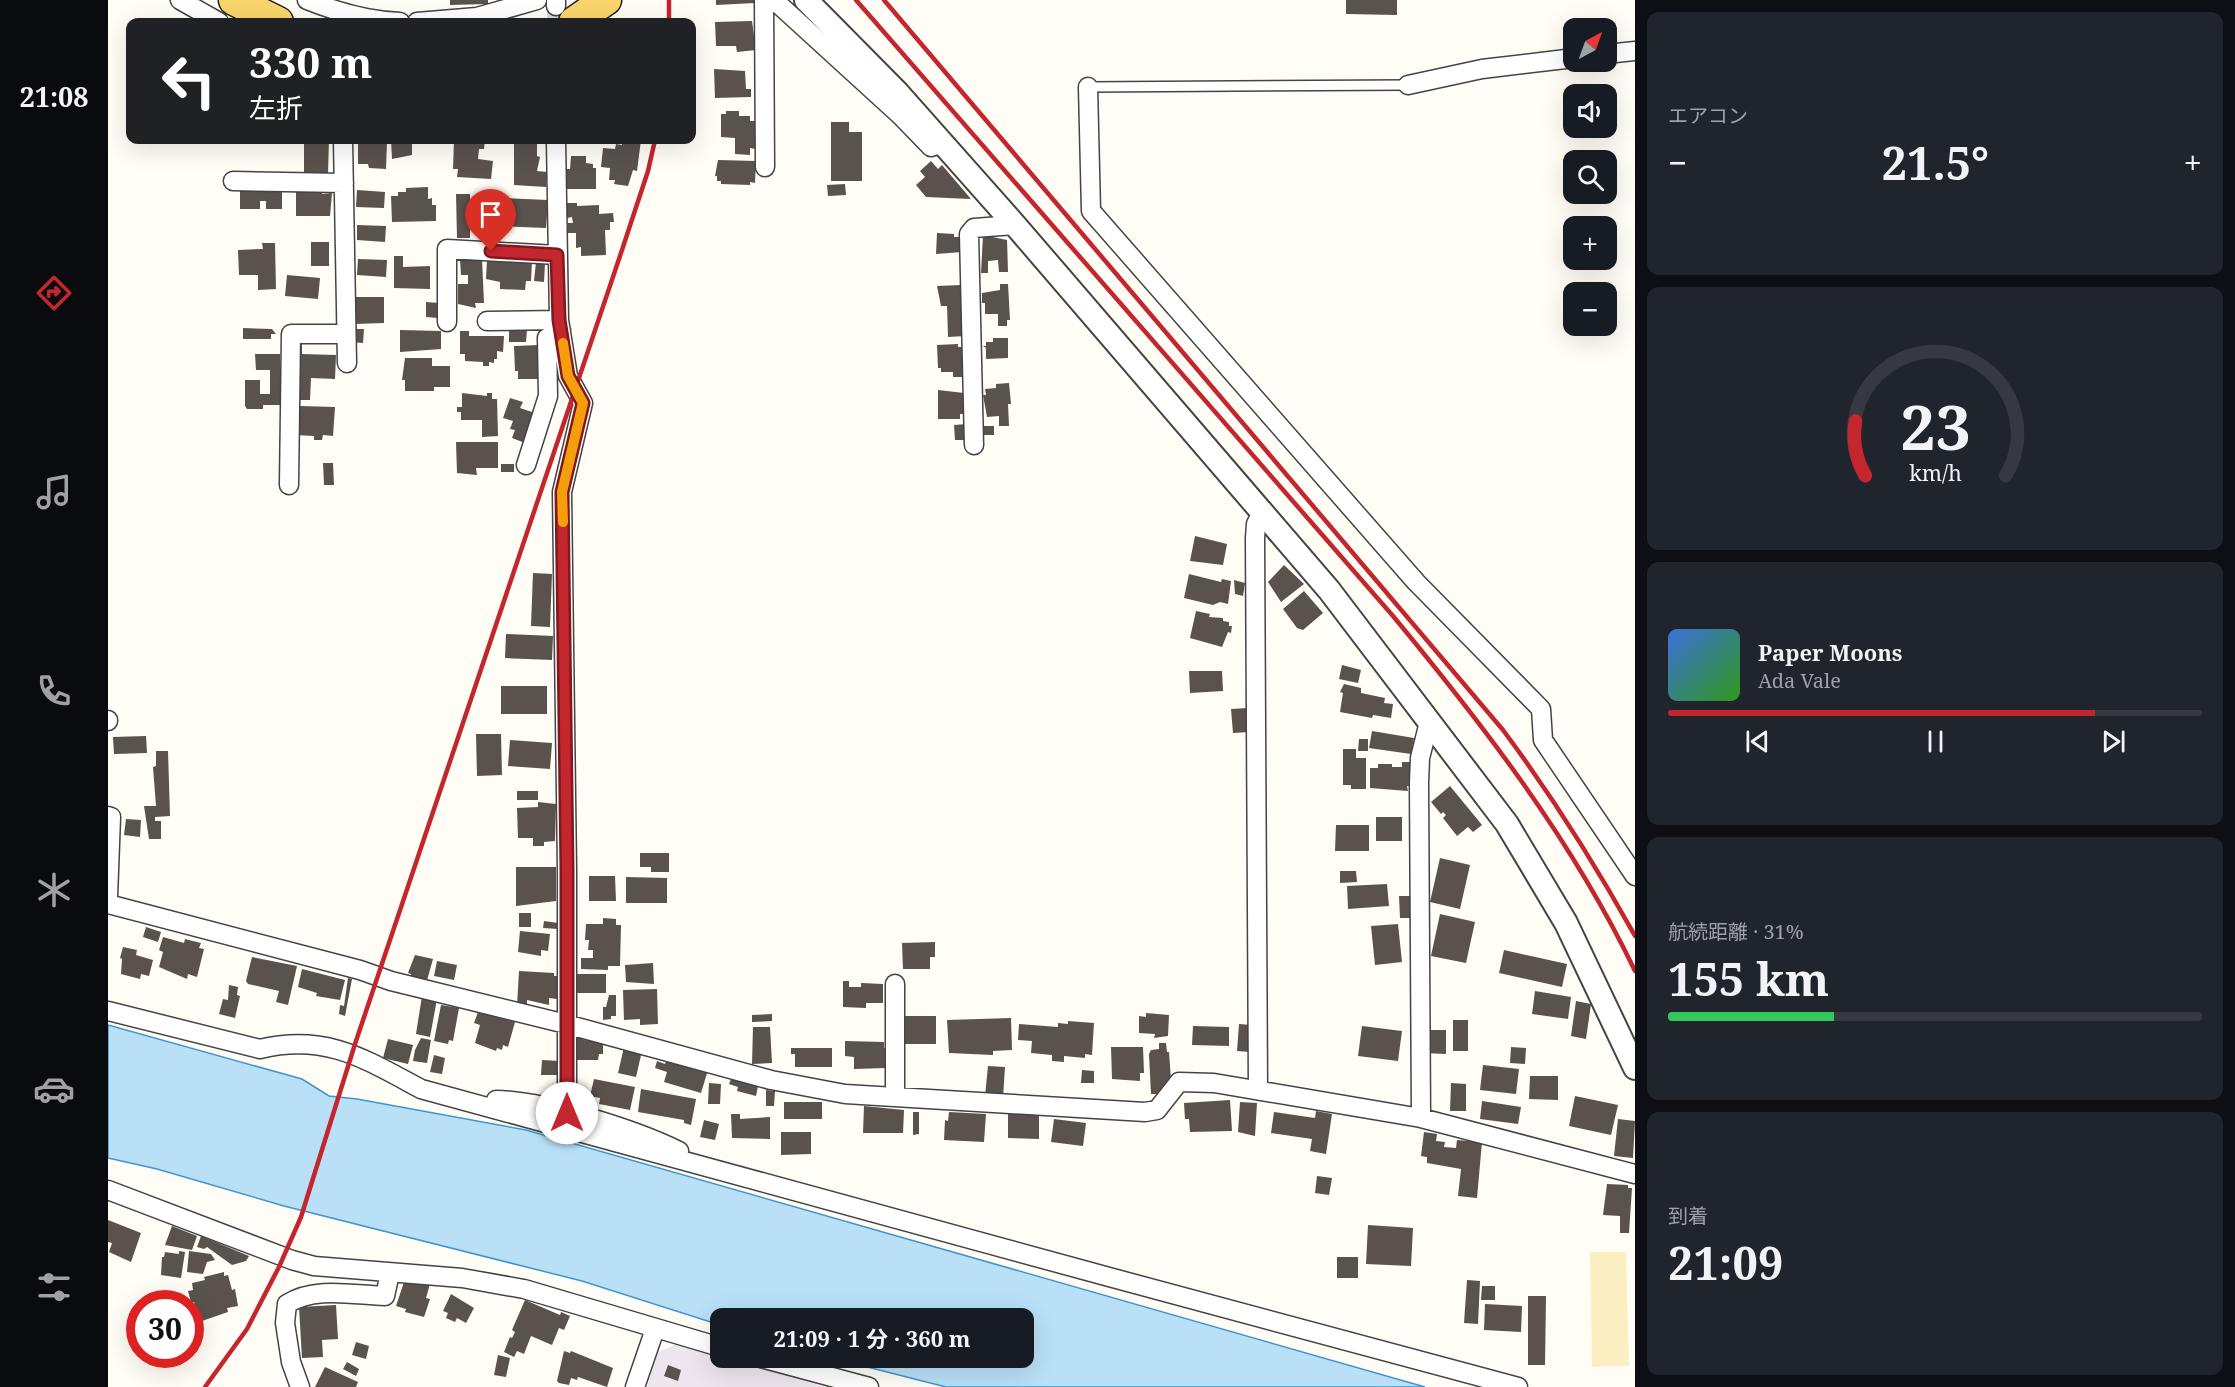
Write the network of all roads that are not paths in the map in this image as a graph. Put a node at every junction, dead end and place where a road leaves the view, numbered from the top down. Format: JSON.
{"nodes":[{"id":1,"x":180,"y":0,"type":"edge"},
{"id":2,"x":234,"y":0,"type":"edge"},
{"id":3,"x":307,"y":0,"type":"edge"},
{"id":4,"x":537,"y":0,"type":"edge"},
{"id":5,"x":606,"y":0,"type":"edge"},
{"id":6,"x":764,"y":0,"type":"edge"},
{"id":7,"x":774,"y":0,"type":"edge"},
{"id":8,"x":806,"y":0,"type":"edge"},
{"id":9,"x":562,"y":10,"type":"edge"},
{"id":10,"x":212,"y":18,"type":"edge"},
{"id":11,"x":270,"y":18,"type":"edge"},
{"id":12,"x":365,"y":18,"type":"edge"},
{"id":13,"x":465,"y":18,"type":"edge"},
{"id":14,"x":1635,"y":51,"type":"edge"},
{"id":15,"x":1617,"y":53,"type":"edge"},
{"id":16,"x":1563,"y":59,"type":"edge"},
{"id":17,"x":1408,"y":85,"type":"joint"},
{"id":18,"x":1088,"y":87,"type":"joint"},
{"id":19,"x":943,"y":143,"type":"junction"},
{"id":20,"x":343,"y":144,"type":"edge"},
{"id":21,"x":556,"y":144,"type":"edge"},
{"id":22,"x":765,"y":167,"type":"dead end"},
{"id":23,"x":232,"y":181,"type":"dead end"},
{"id":24,"x":344,"y":183,"type":"junction"},
{"id":25,"x":1015,"y":225,"type":"junction"},
{"id":26,"x":557,"y":255,"type":"junction"},
{"id":27,"x":487,"y":321,"type":"dead end"},
{"id":28,"x":447,"y":322,"type":"dead end"},
{"id":29,"x":560,"y":326,"type":"junction"},
{"id":30,"x":346,"y":334,"type":"junction"},
{"id":31,"x":347,"y":363,"type":"dead end"},
{"id":32,"x":974,"y":445,"type":"dead end"},
{"id":33,"x":526,"y":465,"type":"dead end"},
{"id":34,"x":289,"y":485,"type":"dead end"},
{"id":35,"x":1263,"y":510,"type":"junction"},
{"id":36,"x":1429,"y":722,"type":"junction"},
{"id":37,"x":108,"y":816,"type":"edge"},
{"id":38,"x":1635,"y":876,"type":"edge"},
{"id":39,"x":108,"y":897,"type":"edge"},
{"id":40,"x":108,"y":904,"type":"edge"},
{"id":41,"x":895,"y":984,"type":"dead end"},
{"id":42,"x":108,"y":1011,"type":"edge"},
{"id":43,"x":566,"y":1024,"type":"junction"},
{"id":44,"x":1635,"y":1068,"type":"edge"},
{"id":45,"x":1258,"y":1090,"type":"junction"},
{"id":46,"x":895,"y":1096,"type":"junction"},
{"id":47,"x":478,"y":1105,"type":"junction"},
{"id":48,"x":567,"y":1113,"type":"junction"},
{"id":49,"x":1421,"y":1118,"type":"junction"},
{"id":50,"x":713,"y":1170,"type":"junction"},
{"id":51,"x":1635,"y":1174,"type":"edge"},
{"id":52,"x":108,"y":1190,"type":"edge"},
{"id":53,"x":390,"y":1273,"type":"junction"},
{"id":54,"x":655,"y":1329,"type":"junction"},
{"id":55,"x":710,"y":1344,"type":"edge"},
{"id":56,"x":291,"y":1362,"type":"junction"},
{"id":57,"x":798,"y":1368,"type":"edge"},
{"id":58,"x":286,"y":1387,"type":"edge"},
{"id":59,"x":300,"y":1387,"type":"edge"},
{"id":60,"x":635,"y":1387,"type":"edge"},
{"id":61,"x":869,"y":1387,"type":"edge"},
{"id":62,"x":1518,"y":1387,"type":"edge"}],
"edges":[{"from":1,"to":10,"type":"street"},
{"from":2,"to":11,"type":"main road"},
{"from":3,"to":12,"type":"street"},
{"from":4,"to":13,"type":"street"},
{"from":5,"to":9,"type":"main road"},
{"from":6,"to":22,"type":"street"},
{"from":7,"to":19,"type":"street"},
{"from":8,"to":19,"type":"street"},
{"from":14,"to":15,"type":"street"},
{"from":16,"to":17,"type":"street"},
{"from":17,"to":18,"type":"lane"},
{"from":18,"to":38,"type":"street"},
{"from":19,"to":25,"type":"street"},
{"from":20,"to":24,"type":"street"},
{"from":21,"to":26,"type":"street"},
{"from":23,"to":24,"type":"street"},
{"from":24,"to":30,"type":"street"},
{"from":25,"to":32,"type":"street"},
{"from":25,"to":35,"type":"street"},
{"from":26,"to":28,"type":"street"},
{"from":26,"to":29,"type":"street"},
{"from":27,"to":29,"type":"street"},
{"from":29,"to":33,"type":"street"},
{"from":29,"to":43,"type":"street"},
{"from":30,"to":31,"type":"street"},
{"from":30,"to":34,"type":"street"},
{"from":35,"to":36,"type":"street"},
{"from":35,"to":45,"type":"street"},
{"from":36,"to":44,"type":"street"},
{"from":36,"to":49,"type":"street"},
{"from":37,"to":39,"type":"street"},
{"from":40,"to":43,"type":"street"},
{"from":41,"to":46,"type":"street"},
{"from":42,"to":47,"type":"street"},
{"from":43,"to":46,"type":"street"},
{"from":43,"to":48,"type":"street"},
{"from":45,"to":46,"type":"street"},
{"from":45,"to":49,"type":"street"},
{"from":47,"to":48,"type":"street"},
{"from":47,"to":50,"type":"street"},
{"from":48,"to":50,"type":"street"},
{"from":49,"to":51,"type":"street"},
{"from":50,"to":62,"type":"street"},
{"from":52,"to":53,"type":"street"},
{"from":53,"to":54,"type":"street"},
{"from":53,"to":56,"type":"street"},
{"from":54,"to":55,"type":"street"},
{"from":54,"to":60,"type":"street"},
{"from":56,"to":58,"type":"street"},
{"from":56,"to":59,"type":"street"},
{"from":57,"to":61,"type":"street"}]}
